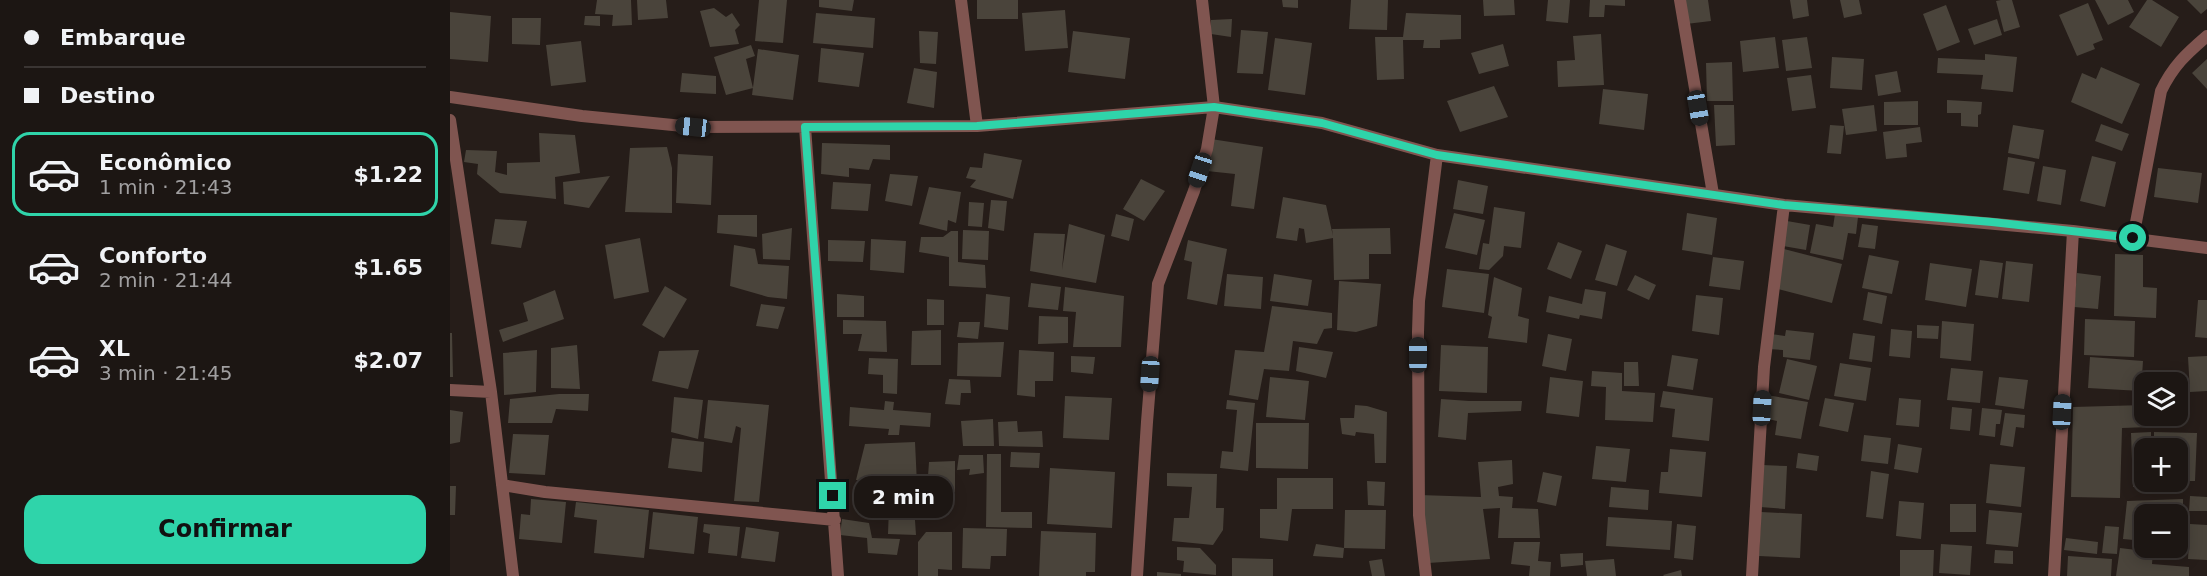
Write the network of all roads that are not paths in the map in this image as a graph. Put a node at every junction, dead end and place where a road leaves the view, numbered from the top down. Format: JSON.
{"nodes":[{"id":1,"x":961,"y":0,"type":"edge"},
{"id":2,"x":1202,"y":0,"type":"edge"},
{"id":3,"x":1680,"y":0,"type":"edge"},
{"id":4,"x":2207,"y":36,"type":"edge"},
{"id":5,"x":450,"y":97,"type":"edge"},
{"id":6,"x":1214,"y":107,"type":"junction"},
{"id":7,"x":450,"y":120,"type":"edge"},
{"id":8,"x":977,"y":126,"type":"junction"},
{"id":9,"x":805,"y":127,"type":"junction"},
{"id":10,"x":1437,"y":155,"type":"junction"},
{"id":11,"x":1713,"y":194,"type":"junction"},
{"id":12,"x":1784,"y":205,"type":"junction"},
{"id":13,"x":2073,"y":231,"type":"junction"},
{"id":14,"x":2133,"y":238,"type":"junction"},
{"id":15,"x":2207,"y":248,"type":"edge"},
{"id":16,"x":450,"y":390,"type":"edge"},
{"id":17,"x":490,"y":392,"type":"junction"},
{"id":18,"x":502,"y":485,"type":"junction"},
{"id":19,"x":835,"y":520,"type":"junction"},
{"id":20,"x":513,"y":576,"type":"edge"},
{"id":21,"x":838,"y":576,"type":"edge"},
{"id":22,"x":1137,"y":576,"type":"edge"},
{"id":23,"x":1426,"y":576,"type":"edge"},
{"id":24,"x":1752,"y":576,"type":"edge"},
{"id":25,"x":2054,"y":576,"type":"edge"}],
"edges":[{"from":1,"to":8,"type":"street"},
{"from":2,"to":6,"type":"street"},
{"from":3,"to":11,"type":"street"},
{"from":4,"to":14,"type":"street"},
{"from":5,"to":9,"type":"street"},
{"from":6,"to":8,"type":"street"},
{"from":6,"to":10,"type":"street"},
{"from":6,"to":22,"type":"street"},
{"from":7,"to":17,"type":"street"},
{"from":8,"to":9,"type":"street"},
{"from":9,"to":19,"type":"street"},
{"from":10,"to":11,"type":"street"},
{"from":10,"to":23,"type":"street"},
{"from":11,"to":12,"type":"street"},
{"from":12,"to":13,"type":"street"},
{"from":12,"to":24,"type":"street"},
{"from":13,"to":14,"type":"street"},
{"from":13,"to":25,"type":"street"},
{"from":14,"to":15,"type":"street"},
{"from":16,"to":17,"type":"street"},
{"from":17,"to":18,"type":"street"},
{"from":18,"to":19,"type":"street"},
{"from":18,"to":20,"type":"street"},
{"from":19,"to":21,"type":"street"}]}
